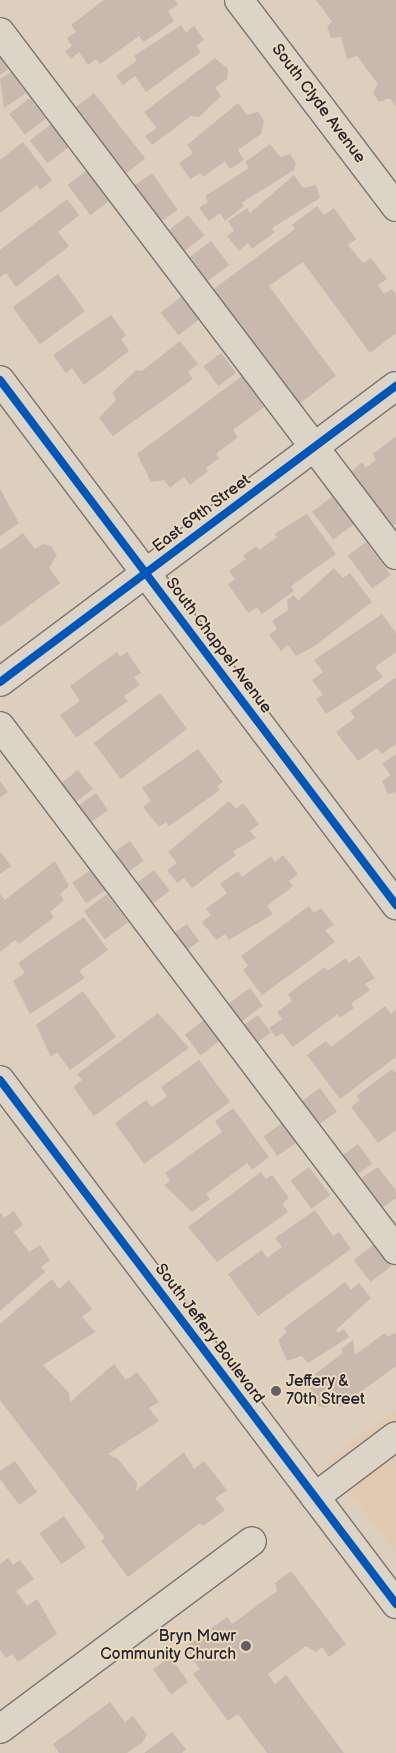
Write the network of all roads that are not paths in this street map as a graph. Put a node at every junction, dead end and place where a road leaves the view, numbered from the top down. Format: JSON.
{"nodes":[{"id":1,"x":239,"y":0,"type":"edge"},
{"id":2,"x":0,"y":32,"type":"edge"},
{"id":3,"x":396,"y":207,"type":"edge"},
{"id":4,"x":0,"y":380,"type":"edge"},
{"id":5,"x":396,"y":386,"type":"edge"},
{"id":6,"x":314,"y":447,"type":"junction"},
{"id":7,"x":396,"y":555,"type":"edge"},
{"id":8,"x":145,"y":573,"type":"junction"},
{"id":9,"x":0,"y":682,"type":"edge"},
{"id":10,"x":0,"y":726,"type":"edge"},
{"id":11,"x":396,"y":905,"type":"edge"},
{"id":12,"x":0,"y":1080,"type":"edge"},
{"id":13,"x":396,"y":1250,"type":"edge"},
{"id":14,"x":396,"y":1436,"type":"edge"},
{"id":15,"x":315,"y":1497,"type":"junction"},
{"id":16,"x":252,"y":1541,"type":"dead end"},
{"id":17,"x":396,"y":1604,"type":"edge"},
{"id":18,"x":0,"y":1729,"type":"edge"}],
"edges":[{"from":1,"to":3,"type":"street","name":"South Clyde Avenue"},
{"from":2,"to":6,"type":"street"},
{"from":4,"to":8,"type":"street","name":"South Chappel Avenue"},
{"from":5,"to":6,"type":"street","name":"East 69th Street"},
{"from":6,"to":7,"type":"street"},
{"from":6,"to":8,"type":"street","name":"East 69th Street"},
{"from":8,"to":9,"type":"street","name":"East 69th Street"},
{"from":8,"to":11,"type":"street","name":"South Chappel Avenue"},
{"from":10,"to":13,"type":"street"},
{"from":12,"to":15,"type":"street","name":"South Jeffery Boulevard"},
{"from":14,"to":15,"type":"street"},
{"from":15,"to":17,"type":"street","name":"South Jeffery Boulevard"},
{"from":16,"to":18,"type":"street"}]}
